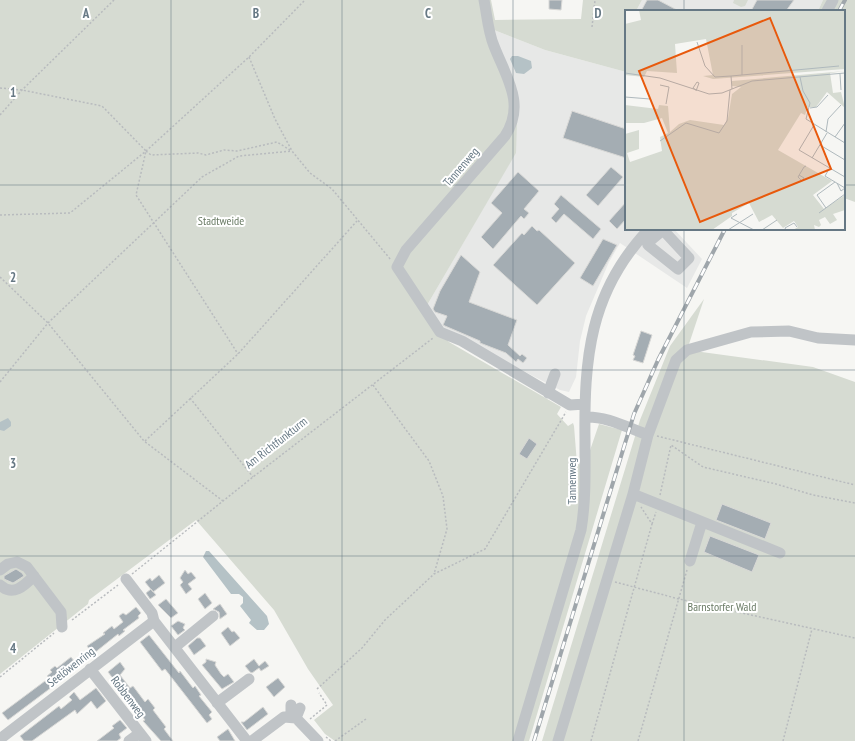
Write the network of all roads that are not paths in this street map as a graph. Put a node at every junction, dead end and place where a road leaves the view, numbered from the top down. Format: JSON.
{"nodes":[{"id":1,"x":484,"y":0,"type":"edge"},
{"id":2,"x":833,"y":0,"type":"edge"},
{"id":3,"x":828,"y":10,"type":"edge"},
{"id":4,"x":648,"y":234,"type":"edge"},
{"id":5,"x":855,"y":340,"type":"edge"},
{"id":6,"x":555,"y":374,"type":"dead end"},
{"id":7,"x":548,"y":394,"type":"junction"},
{"id":8,"x":585,"y":404,"type":"junction"},
{"id":9,"x":585,"y":417,"type":"junction"},
{"id":10,"x":648,"y":435,"type":"junction"},
{"id":11,"x":633,"y":494,"type":"junction"},
{"id":12,"x":702,"y":522,"type":"junction"},
{"id":13,"x":780,"y":553,"type":"dead end"},
{"id":14,"x":690,"y":561,"type":"road end"},
{"id":15,"x":0,"y":570,"type":"edge"},
{"id":16,"x":34,"y":576,"type":"junction"},
{"id":17,"x":126,"y":579,"type":"road end"},
{"id":18,"x":0,"y":585,"type":"edge"},
{"id":19,"x":213,"y":616,"type":"dead end"},
{"id":20,"x":154,"y":621,"type":"junction"},
{"id":21,"x":62,"y":627,"type":"road end"},
{"id":22,"x":175,"y":647,"type":"junction"},
{"id":23,"x":90,"y":669,"type":"junction"},
{"id":24,"x":249,"y":679,"type":"dead end"},
{"id":25,"x":217,"y":703,"type":"junction"},
{"id":26,"x":2,"y":734,"type":"edge"},
{"id":27,"x":143,"y":737,"type":"edge"},
{"id":28,"x":129,"y":741,"type":"edge"},
{"id":29,"x":247,"y":741,"type":"edge"},
{"id":30,"x":252,"y":741,"type":"edge"},
{"id":31,"x":318,"y":741,"type":"edge"},
{"id":32,"x":518,"y":741,"type":"edge"},
{"id":33,"x":558,"y":741,"type":"edge"}],
"edges":[{"from":1,"to":7,"type":"street","name":"Tannenweg"},
{"from":2,"to":3,"type":"street"},
{"from":4,"to":8,"type":"street","name":"Tannenweg"},
{"from":5,"to":10,"type":"street"},
{"from":6,"to":7,"type":"street"},
{"from":7,"to":8,"type":"street"},
{"from":8,"to":9,"type":"street","name":"Tannenweg"},
{"from":9,"to":10,"type":"street"},
{"from":9,"to":32,"type":"street","name":"Tannenweg"},
{"from":10,"to":11,"type":"street"},
{"from":11,"to":12,"type":"street"},
{"from":11,"to":33,"type":"street"},
{"from":12,"to":13,"type":"street"},
{"from":12,"to":14,"type":"street"},
{"from":15,"to":16,"type":"street"},
{"from":16,"to":18,"type":"street"},
{"from":16,"to":21,"type":"street"},
{"from":17,"to":20,"type":"street"},
{"from":19,"to":22,"type":"street"},
{"from":20,"to":22,"type":"street"},
{"from":20,"to":23,"type":"street","name":"Seelöwenring"},
{"from":22,"to":25,"type":"street"},
{"from":23,"to":26,"type":"street","name":"Seelöwenring"},
{"from":23,"to":27,"type":"street","name":"Robbenweg"},
{"from":24,"to":25,"type":"street"},
{"from":25,"to":29,"type":"street"},
{"from":27,"to":28,"type":"street"},
{"from":30,"to":31,"type":"street"}]}
